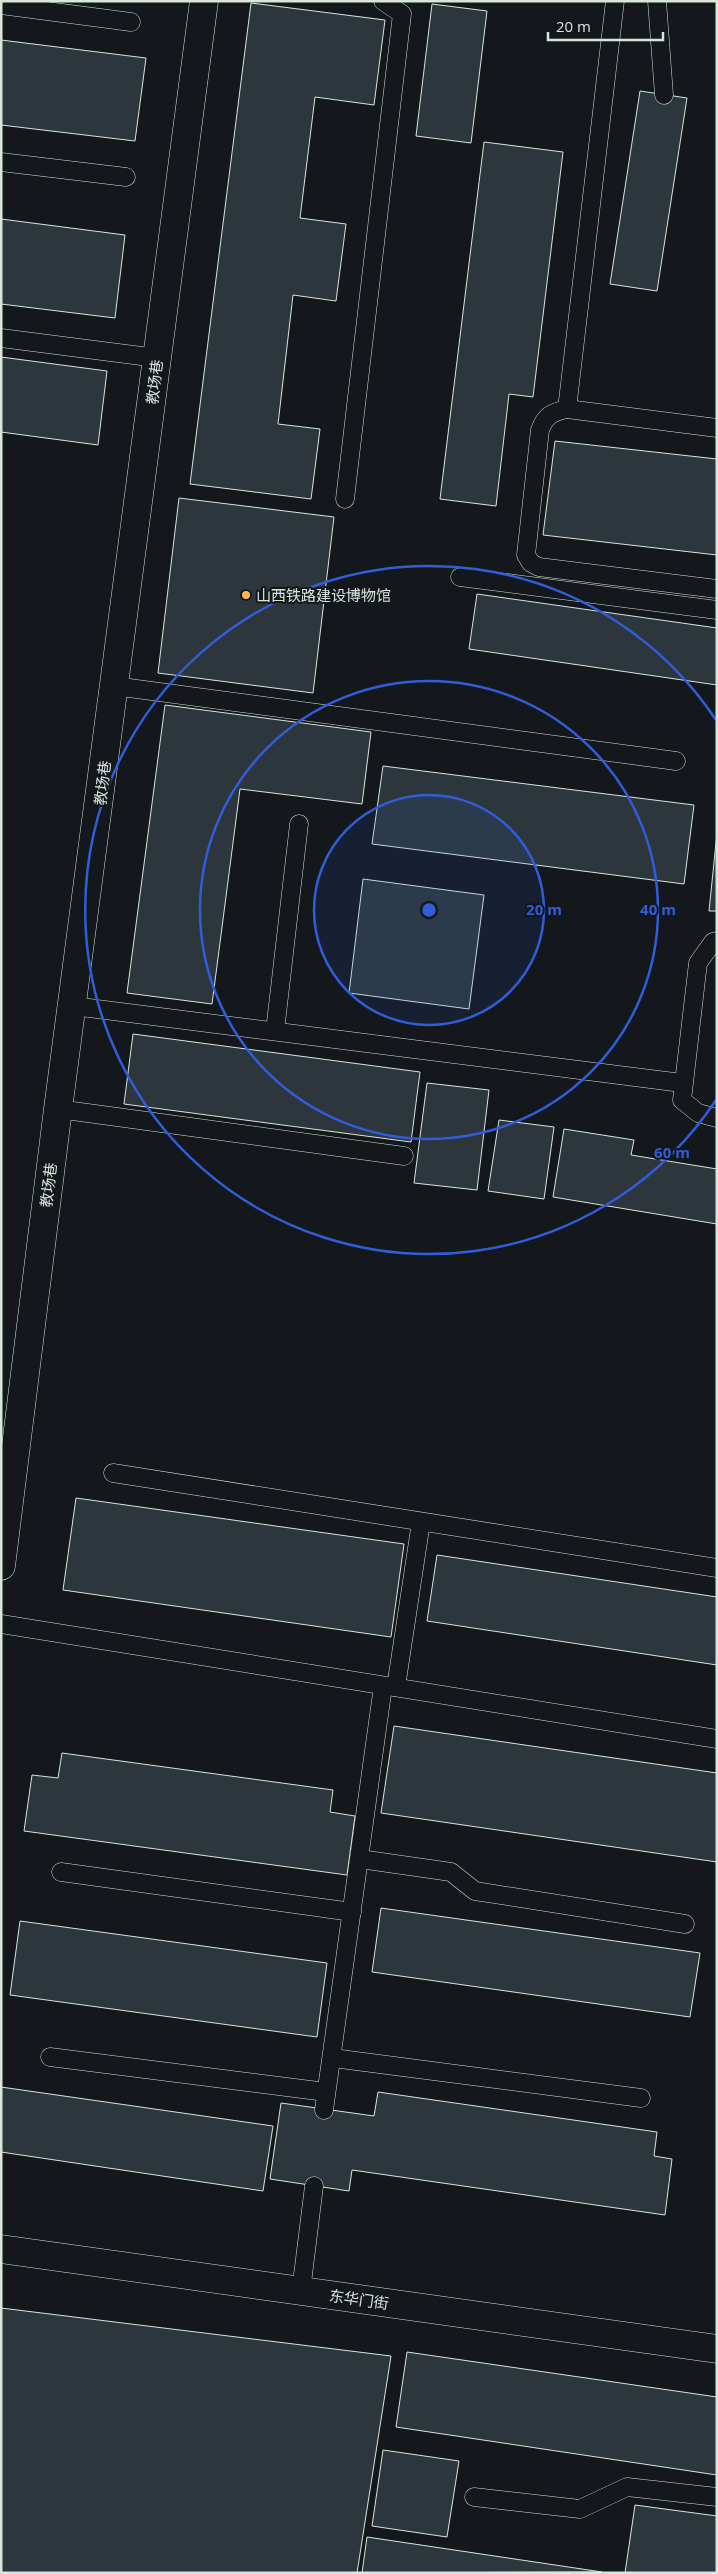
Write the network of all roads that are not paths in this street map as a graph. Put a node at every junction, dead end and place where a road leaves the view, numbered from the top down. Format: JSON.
{"nodes":[{"id":1,"x":204,"y":1,"type":"edge"},
{"id":2,"x":383,"y":1,"type":"edge"},
{"id":3,"x":615,"y":1,"type":"edge"},
{"id":4,"x":657,"y":1,"type":"edge"},
{"id":5,"x":1,"y":5,"type":"edge"},
{"id":6,"x":131,"y":22,"type":"dead end"},
{"id":7,"x":664,"y":95,"type":"dead end"},
{"id":8,"x":1,"y":162,"type":"edge"},
{"id":9,"x":126,"y":177,"type":"dead end"},
{"id":10,"x":1,"y":338,"type":"edge"},
{"id":11,"x":157,"y":358,"type":"junction"},
{"id":12,"x":567,"y":409,"type":"junction"},
{"id":13,"x":717,"y":428,"type":"edge"},
{"id":14,"x":345,"y":499,"type":"dead end"},
{"id":15,"x":460,"y":577,"type":"dead end"},
{"id":16,"x":717,"y":589,"type":"edge"},
{"id":17,"x":717,"y":610,"type":"edge"},
{"id":18,"x":114,"y":686,"type":"junction"},
{"id":19,"x":676,"y":761,"type":"dead end"},
{"id":20,"x":299,"y":824,"type":"dead end"},
{"id":21,"x":717,"y":941,"type":"edge"},
{"id":22,"x":73,"y":1006,"type":"junction"},
{"id":23,"x":275,"y":1031,"type":"junction"},
{"id":24,"x":682,"y":1082,"type":"junction"},
{"id":25,"x":58,"y":1109,"type":"junction"},
{"id":26,"x":717,"y":1118,"type":"edge"},
{"id":27,"x":404,"y":1156,"type":"dead end"},
{"id":28,"x":113,"y":1473,"type":"dead end"},
{"id":29,"x":421,"y":1522,"type":"junction"},
{"id":30,"x":1,"y":1566,"type":"edge"},
{"id":31,"x":717,"y":1568,"type":"edge"},
{"id":32,"x":1,"y":1624,"type":"edge"},
{"id":33,"x":390,"y":1687,"type":"junction"},
{"id":34,"x":717,"y":1739,"type":"edge"},
{"id":35,"x":360,"y":1859,"type":"junction"},
{"id":36,"x":61,"y":1872,"type":"dead end"},
{"id":37,"x":352,"y":1912,"type":"junction"},
{"id":38,"x":685,"y":1924,"type":"dead end"},
{"id":39,"x":50,"y":2058,"type":"dead end"},
{"id":40,"x":332,"y":2058,"type":"junction"},
{"id":41,"x":326,"y":2092,"type":"junction"},
{"id":42,"x":641,"y":2098,"type":"dead end"},
{"id":43,"x":324,"y":2110,"type":"dead end"},
{"id":44,"x":314,"y":2186,"type":"dead end"},
{"id":45,"x":1,"y":2233,"type":"edge"},
{"id":46,"x":1,"y":2249,"type":"edge"},
{"id":47,"x":302,"y":2283,"type":"junction"},
{"id":48,"x":717,"y":2332,"type":"edge"},
{"id":49,"x":717,"y":2349,"type":"edge"},
{"id":50,"x":717,"y":2497,"type":"edge"},
{"id":51,"x":474,"y":2498,"type":"dead end"}],
"edges":[{"from":1,"to":11,"type":"street","name":"教场巷"},
{"from":2,"to":14,"type":"lane"},
{"from":3,"to":12,"type":"lane"},
{"from":4,"to":7,"type":"lane"},
{"from":5,"to":6,"type":"lane"},
{"from":8,"to":9,"type":"lane"},
{"from":10,"to":11,"type":"lane"},
{"from":11,"to":18,"type":"street","name":"教场巷"},
{"from":12,"to":13,"type":"lane"},
{"from":12,"to":16,"type":"lane"},
{"from":15,"to":17,"type":"lane"},
{"from":18,"to":19,"type":"lane"},
{"from":18,"to":22,"type":"street","name":"教场巷"},
{"from":20,"to":23,"type":"lane"},
{"from":21,"to":24,"type":"lane"},
{"from":22,"to":23,"type":"lane"},
{"from":22,"to":25,"type":"street","name":"教场巷"},
{"from":23,"to":24,"type":"lane"},
{"from":24,"to":26,"type":"lane"},
{"from":25,"to":27,"type":"lane"},
{"from":25,"to":30,"type":"street","name":"教场巷"},
{"from":28,"to":29,"type":"lane"},
{"from":29,"to":31,"type":"lane"},
{"from":29,"to":33,"type":"lane"},
{"from":32,"to":33,"type":"lane"},
{"from":33,"to":34,"type":"lane"},
{"from":33,"to":35,"type":"lane"},
{"from":35,"to":37,"type":"lane"},
{"from":35,"to":38,"type":"lane"},
{"from":36,"to":37,"type":"lane"},
{"from":37,"to":40,"type":"lane"},
{"from":39,"to":41,"type":"lane"},
{"from":40,"to":41,"type":"lane"},
{"from":40,"to":42,"type":"lane"},
{"from":41,"to":43,"type":"lane"},
{"from":44,"to":47,"type":"lane"},
{"from":45,"to":47,"type":"street","name":"东华门街"},
{"from":46,"to":47,"type":"street","name":"东华门街"},
{"from":47,"to":48,"type":"street","name":"东华门街"},
{"from":47,"to":49,"type":"street","name":"东华门街"},
{"from":50,"to":51,"type":"lane"}]}
